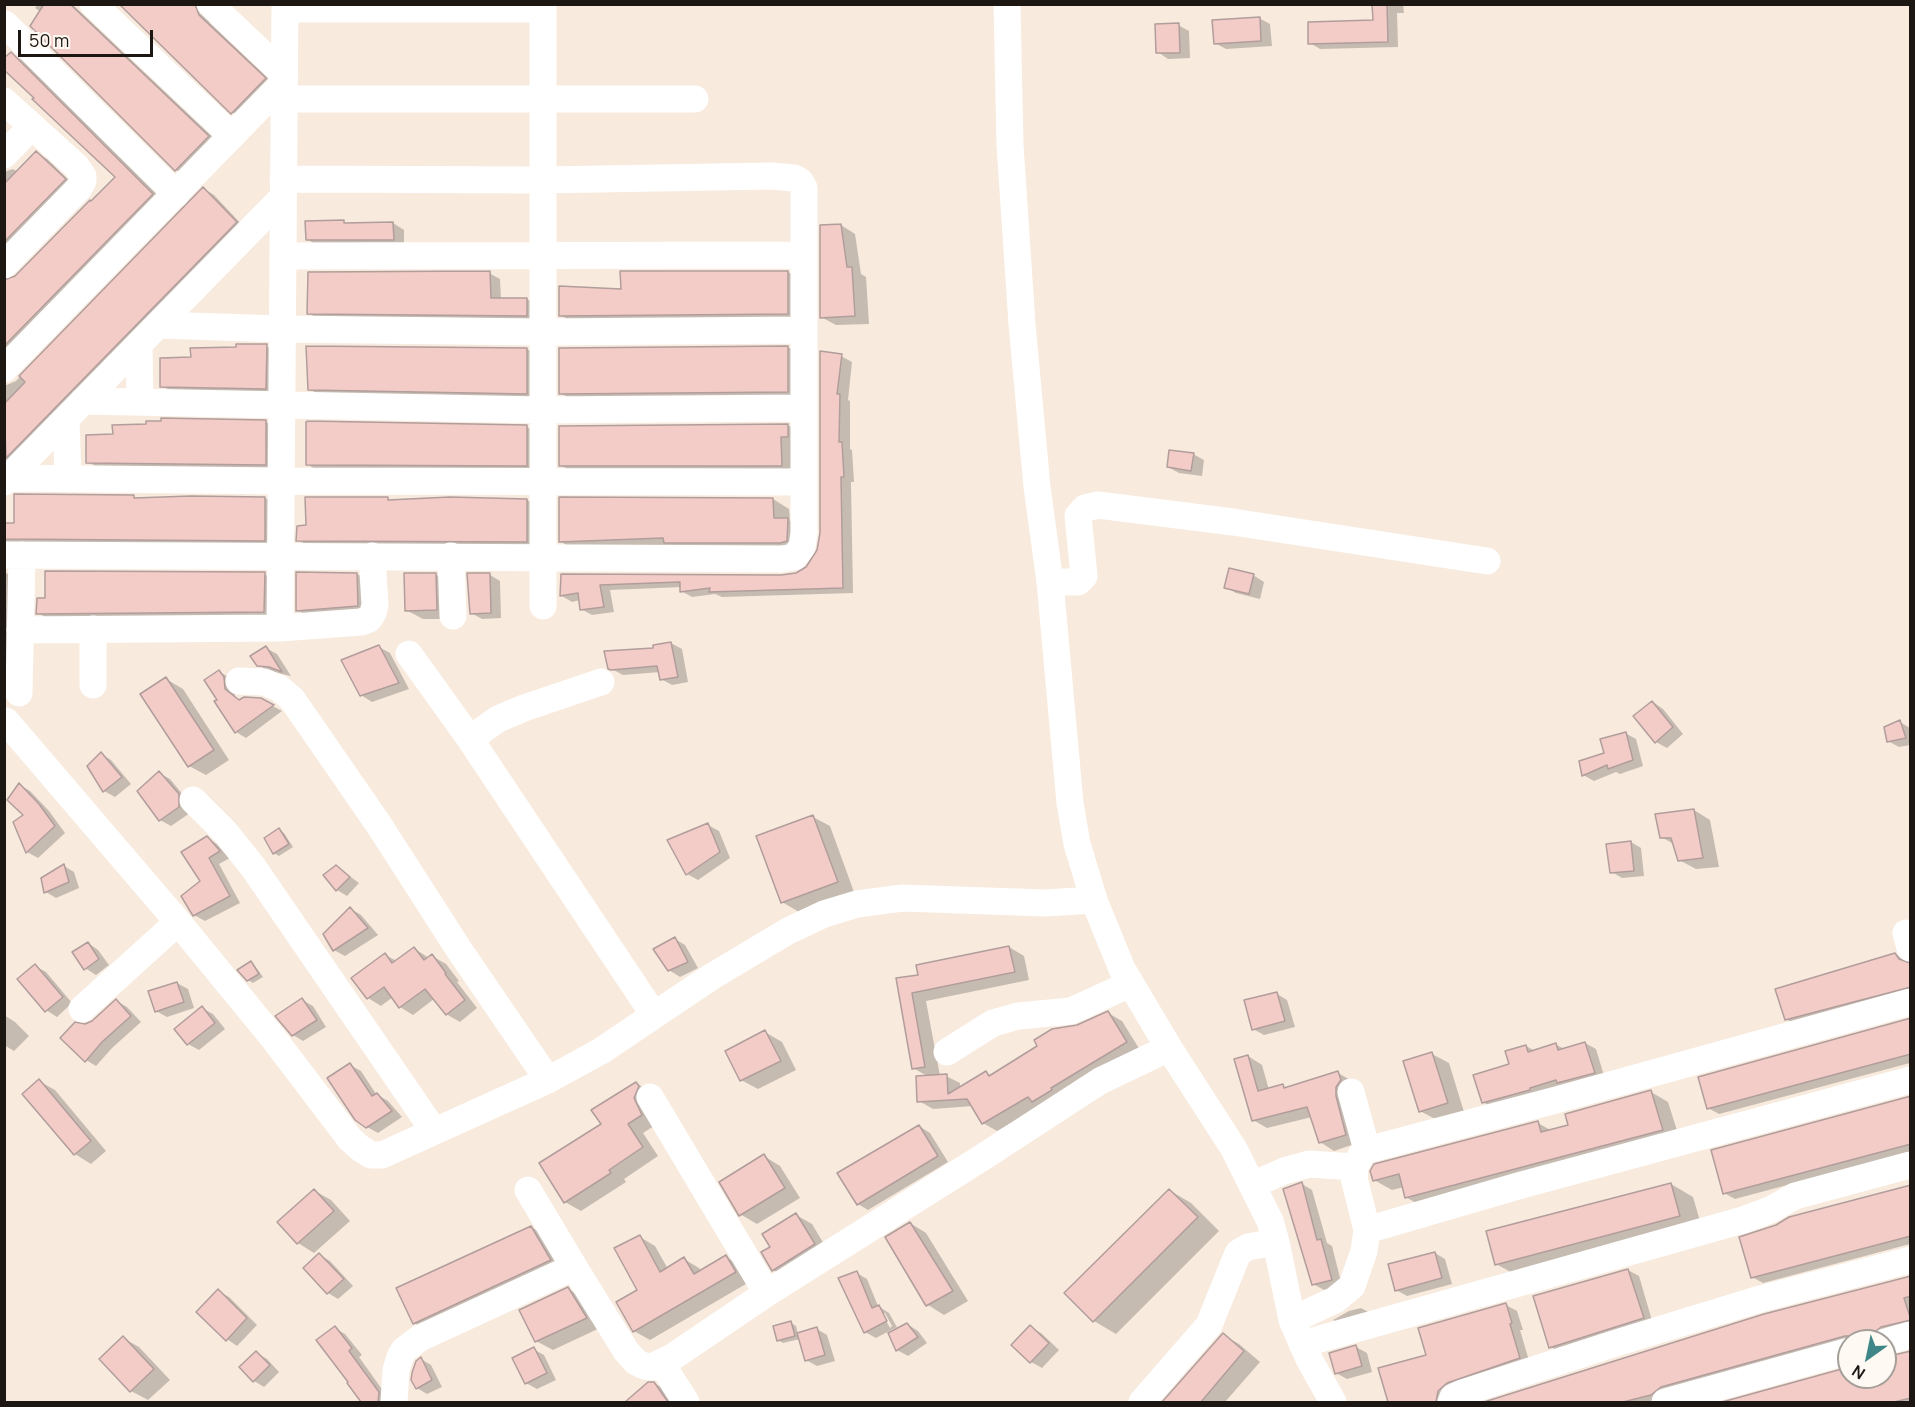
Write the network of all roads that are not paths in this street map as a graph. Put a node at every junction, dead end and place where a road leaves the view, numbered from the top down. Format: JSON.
{"nodes":[{"id":1,"x":93,"y":4,"type":"edge"},
{"id":2,"x":210,"y":4,"type":"edge"},
{"id":3,"x":1007,"y":4,"type":"edge"},
{"id":4,"x":285,"y":7,"type":"edge"},
{"id":5,"x":543,"y":7,"type":"edge"},
{"id":6,"x":6,"y":24,"type":"edge"},
{"id":7,"x":283,"y":85,"type":"junction"},
{"id":8,"x":543,"y":99,"type":"junction"},
{"id":9,"x":695,"y":99,"type":"dead end"},
{"id":10,"x":4,"y":101,"type":"edge"},
{"id":11,"x":32,"y":126,"type":"junction"},
{"id":12,"x":232,"y":136,"type":"junction"},
{"id":13,"x":4,"y":155,"type":"edge"},
{"id":14,"x":543,"y":180,"type":"junction"},
{"id":15,"x":283,"y":188,"type":"junction"},
{"id":16,"x":176,"y":194,"type":"junction"},
{"id":17,"x":804,"y":255,"type":"junction"},
{"id":18,"x":283,"y":256,"type":"junction"},
{"id":19,"x":543,"y":256,"type":"junction"},
{"id":20,"x":4,"y":265,"type":"edge"},
{"id":21,"x":158,"y":325,"type":"junction"},
{"id":22,"x":282,"y":329,"type":"junction"},
{"id":23,"x":804,"y":330,"type":"junction"},
{"id":24,"x":542,"y":332,"type":"junction"},
{"id":25,"x":139,"y":344,"type":"junction"},
{"id":26,"x":4,"y":369,"type":"edge"},
{"id":27,"x":140,"y":402,"type":"junction"},
{"id":28,"x":282,"y":406,"type":"junction"},
{"id":29,"x":804,"y":408,"type":"junction"},
{"id":30,"x":75,"y":410,"type":"junction"},
{"id":31,"x":541,"y":410,"type":"junction"},
{"id":32,"x":6,"y":478,"type":"edge"},
{"id":33,"x":68,"y":479,"type":"junction"},
{"id":34,"x":282,"y":481,"type":"junction"},
{"id":35,"x":804,"y":482,"type":"junction"},
{"id":36,"x":542,"y":483,"type":"junction"},
{"id":37,"x":13,"y":555,"type":"edge"},
{"id":38,"x":281,"y":556,"type":"junction"},
{"id":39,"x":372,"y":556,"type":"junction"},
{"id":40,"x":451,"y":556,"type":"junction"},
{"id":41,"x":542,"y":556,"type":"junction"},
{"id":42,"x":1487,"y":561,"type":"dead end"},
{"id":43,"x":1050,"y":582,"type":"junction"},
{"id":44,"x":543,"y":606,"type":"dead end"},
{"id":45,"x":453,"y":616,"type":"dead end"},
{"id":46,"x":280,"y":628,"type":"junction"},
{"id":47,"x":93,"y":629,"type":"junction"},
{"id":48,"x":20,"y":630,"type":"junction"},
{"id":49,"x":409,"y":654,"type":"dead end"},
{"id":50,"x":239,"y":681,"type":"dead end"},
{"id":51,"x":602,"y":682,"type":"dead end"},
{"id":52,"x":93,"y":685,"type":"dead end"},
{"id":53,"x":19,"y":693,"type":"dead end"},
{"id":54,"x":6,"y":721,"type":"edge"},
{"id":55,"x":470,"y":739,"type":"junction"},
{"id":56,"x":193,"y":800,"type":"dead end"},
{"id":57,"x":1094,"y":900,"type":"junction"},
{"id":58,"x":178,"y":922,"type":"junction"},
{"id":59,"x":1119,"y":990,"type":"junction"},
{"id":60,"x":1911,"y":1002,"type":"edge"},
{"id":61,"x":82,"y":1009,"type":"dead end"},
{"id":62,"x":654,"y":1015,"type":"junction"},
{"id":63,"x":947,"y":1052,"type":"dead end"},
{"id":64,"x":1158,"y":1053,"type":"junction"},
{"id":65,"x":548,"y":1080,"type":"junction"},
{"id":66,"x":1911,"y":1080,"type":"edge"},
{"id":67,"x":1351,"y":1092,"type":"dead end"},
{"id":68,"x":650,"y":1097,"type":"dead end"},
{"id":69,"x":434,"y":1131,"type":"junction"},
{"id":70,"x":1361,"y":1158,"type":"junction"},
{"id":71,"x":1911,"y":1165,"type":"edge"},
{"id":72,"x":1252,"y":1185,"type":"junction"},
{"id":73,"x":528,"y":1190,"type":"dead end"},
{"id":74,"x":1366,"y":1230,"type":"junction"},
{"id":75,"x":1262,"y":1244,"type":"junction"},
{"id":76,"x":1911,"y":1260,"type":"edge"},
{"id":77,"x":574,"y":1268,"type":"junction"},
{"id":78,"x":767,"y":1293,"type":"junction"},
{"id":79,"x":1297,"y":1332,"type":"junction"},
{"id":80,"x":1837,"y":1354,"type":"edge"},
{"id":81,"x":661,"y":1363,"type":"junction"},
{"id":82,"x":394,"y":1402,"type":"edge"},
{"id":83,"x":686,"y":1402,"type":"edge"},
{"id":84,"x":1142,"y":1402,"type":"edge"},
{"id":85,"x":1333,"y":1402,"type":"edge"},
{"id":86,"x":1451,"y":1402,"type":"edge"},
{"id":87,"x":1665,"y":1402,"type":"edge"}],
"edges":[{"from":1,"to":12,"type":"street"},
{"from":2,"to":7,"type":"street"},
{"from":3,"to":43,"type":"street"},
{"from":4,"to":5,"type":"street"},
{"from":4,"to":7,"type":"street"},
{"from":5,"to":8,"type":"street"},
{"from":6,"to":16,"type":"street"},
{"from":7,"to":8,"type":"street"},
{"from":7,"to":12,"type":"street"},
{"from":7,"to":15,"type":"street"},
{"from":8,"to":9,"type":"street"},
{"from":8,"to":14,"type":"street"},
{"from":10,"to":11,"type":"street"},
{"from":11,"to":13,"type":"street"},
{"from":11,"to":20,"type":"street"},
{"from":12,"to":16,"type":"street"},
{"from":14,"to":15,"type":"street"},
{"from":14,"to":17,"type":"street"},
{"from":14,"to":19,"type":"street"},
{"from":15,"to":18,"type":"street"},
{"from":15,"to":21,"type":"street"},
{"from":16,"to":26,"type":"street"},
{"from":17,"to":19,"type":"street"},
{"from":17,"to":23,"type":"street"},
{"from":18,"to":19,"type":"street"},
{"from":18,"to":22,"type":"street"},
{"from":19,"to":24,"type":"street"},
{"from":21,"to":22,"type":"street"},
{"from":21,"to":25,"type":"street"},
{"from":22,"to":24,"type":"street"},
{"from":22,"to":28,"type":"street"},
{"from":23,"to":24,"type":"street"},
{"from":23,"to":29,"type":"street"},
{"from":24,"to":31,"type":"street"},
{"from":25,"to":27,"type":"street"},
{"from":25,"to":30,"type":"street"},
{"from":27,"to":28,"type":"street"},
{"from":27,"to":30,"type":"street"},
{"from":28,"to":31,"type":"street"},
{"from":28,"to":34,"type":"street"},
{"from":29,"to":31,"type":"street"},
{"from":29,"to":35,"type":"street"},
{"from":30,"to":32,"type":"street"},
{"from":30,"to":33,"type":"street"},
{"from":31,"to":36,"type":"street"},
{"from":32,"to":33,"type":"street"},
{"from":33,"to":34,"type":"street"},
{"from":34,"to":36,"type":"street"},
{"from":34,"to":38,"type":"street"},
{"from":35,"to":36,"type":"street"},
{"from":35,"to":41,"type":"street"},
{"from":36,"to":41,"type":"street"},
{"from":37,"to":38,"type":"street"},
{"from":37,"to":48,"type":"street"},
{"from":38,"to":39,"type":"street"},
{"from":38,"to":46,"type":"street"},
{"from":39,"to":40,"type":"street"},
{"from":39,"to":46,"type":"street"},
{"from":40,"to":41,"type":"street"},
{"from":40,"to":45,"type":"street"},
{"from":41,"to":44,"type":"street"},
{"from":42,"to":43,"type":"street"},
{"from":43,"to":57,"type":"street"},
{"from":46,"to":47,"type":"street"},
{"from":47,"to":48,"type":"street"},
{"from":47,"to":52,"type":"street"},
{"from":48,"to":53,"type":"street"},
{"from":49,"to":55,"type":"street"},
{"from":50,"to":65,"type":"street"},
{"from":51,"to":55,"type":"street"},
{"from":54,"to":58,"type":"street"},
{"from":55,"to":62,"type":"street"},
{"from":56,"to":69,"type":"street"},
{"from":57,"to":59,"type":"street"},
{"from":57,"to":62,"type":"street"},
{"from":58,"to":61,"type":"street"},
{"from":58,"to":69,"type":"street"},
{"from":59,"to":63,"type":"street"},
{"from":59,"to":64,"type":"street"},
{"from":60,"to":70,"type":"street"},
{"from":62,"to":65,"type":"street"},
{"from":64,"to":72,"type":"street"},
{"from":64,"to":78,"type":"street"},
{"from":65,"to":69,"type":"street"},
{"from":66,"to":74,"type":"street"},
{"from":67,"to":70,"type":"street"},
{"from":68,"to":78,"type":"street"},
{"from":70,"to":72,"type":"street"},
{"from":70,"to":74,"type":"street"},
{"from":71,"to":79,"type":"street"},
{"from":72,"to":75,"type":"street"},
{"from":73,"to":77,"type":"street"},
{"from":74,"to":79,"type":"street"},
{"from":75,"to":79,"type":"street"},
{"from":75,"to":84,"type":"street"},
{"from":76,"to":86,"type":"street"},
{"from":77,"to":81,"type":"street"},
{"from":77,"to":82,"type":"street"},
{"from":78,"to":81,"type":"street"},
{"from":79,"to":85,"type":"street"},
{"from":80,"to":87,"type":"street"},
{"from":81,"to":83,"type":"street"}]}
